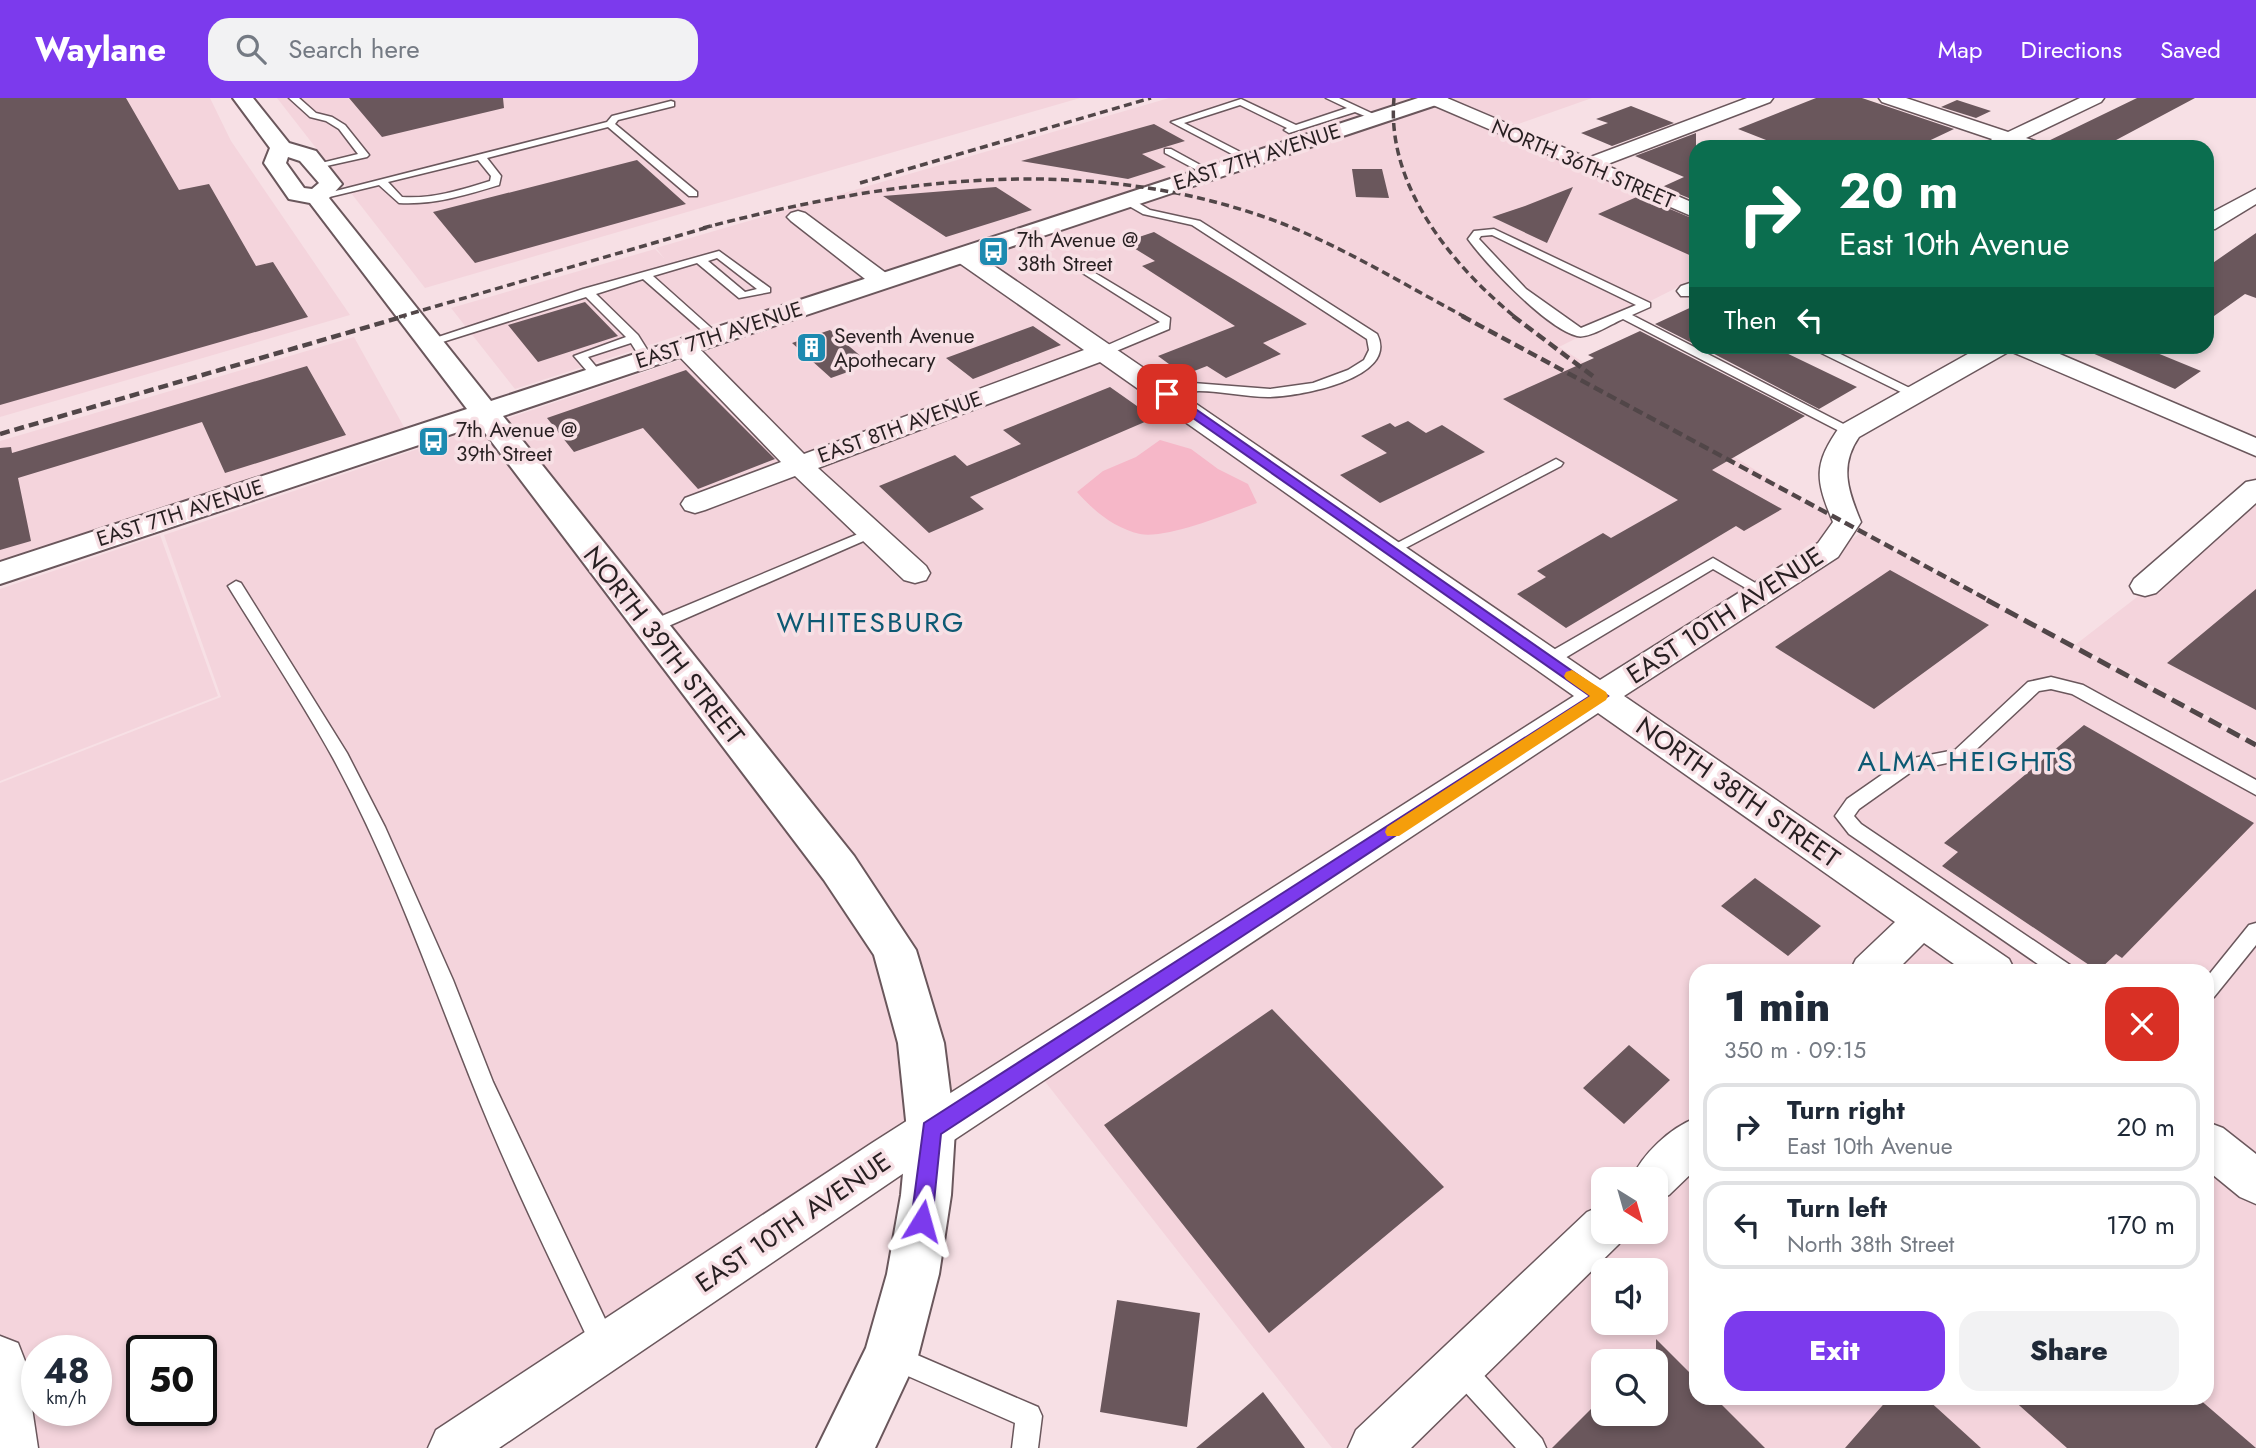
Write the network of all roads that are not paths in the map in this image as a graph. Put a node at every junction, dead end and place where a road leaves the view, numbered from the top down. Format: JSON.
{"nodes":[{"id":1,"x":243,"y":98,"type":"edge"},
{"id":2,"x":294,"y":98,"type":"edge"},
{"id":3,"x":1331,"y":98,"type":"edge"},
{"id":4,"x":1435,"y":98,"type":"edge"},
{"id":5,"x":1764,"y":98,"type":"edge"},
{"id":6,"x":1888,"y":98,"type":"edge"},
{"id":7,"x":2095,"y":98,"type":"edge"},
{"id":8,"x":671,"y":104,"type":"dead end"},
{"id":9,"x":1355,"y":109,"type":"junction"},
{"id":10,"x":1377,"y":118,"type":"junction"},
{"id":11,"x":610,"y":124,"type":"junction"},
{"id":12,"x":1302,"y":134,"type":"junction"},
{"id":13,"x":2009,"y":139,"type":"junction"},
{"id":14,"x":2012,"y":140,"type":"edge"},
{"id":15,"x":281,"y":148,"type":"junction"},
{"id":16,"x":1168,"y":151,"type":"dead end"},
{"id":17,"x":480,"y":156,"type":"junction"},
{"id":18,"x":1249,"y":160,"type":"junction"},
{"id":19,"x":1588,"y":165,"type":"junction"},
{"id":20,"x":317,"y":167,"type":"junction"},
{"id":21,"x":1209,"y":173,"type":"junction"},
{"id":22,"x":381,"y":181,"type":"junction"},
{"id":23,"x":693,"y":194,"type":"dead end"},
{"id":24,"x":2256,"y":195,"type":"edge"},
{"id":25,"x":317,"y":197,"type":"junction"},
{"id":26,"x":1126,"y":200,"type":"junction"},
{"id":27,"x":1689,"y":209,"type":"edge"},
{"id":28,"x":2217,"y":209,"type":"edge"},
{"id":29,"x":798,"y":217,"type":"dead end"},
{"id":30,"x":2256,"y":222,"type":"edge"},
{"id":31,"x":963,"y":255,"type":"junction"},
{"id":32,"x":699,"y":259,"type":"junction"},
{"id":33,"x":1085,"y":271,"type":"dead end"},
{"id":34,"x":644,"y":274,"type":"junction"},
{"id":35,"x":882,"y":281,"type":"junction"},
{"id":36,"x":587,"y":291,"type":"junction"},
{"id":37,"x":1623,"y":315,"type":"junction"},
{"id":38,"x":714,"y":337,"type":"junction"},
{"id":39,"x":429,"y":342,"type":"junction"},
{"id":40,"x":684,"y":346,"type":"junction"},
{"id":41,"x":640,"y":348,"type":"junction"},
{"id":42,"x":1689,"y":349,"type":"edge"},
{"id":43,"x":1105,"y":351,"type":"junction"},
{"id":44,"x":1699,"y":354,"type":"edge"},
{"id":45,"x":1830,"y":354,"type":"edge"},
{"id":46,"x":1986,"y":354,"type":"edge"},
{"id":47,"x":2038,"y":354,"type":"edge"},
{"id":48,"x":1167,"y":394,"type":"junction"},
{"id":49,"x":1916,"y":394,"type":"junction"},
{"id":50,"x":484,"y":412,"type":"junction"},
{"id":51,"x":1850,"y":431,"type":"junction"},
{"id":52,"x":2256,"y":448,"type":"edge"},
{"id":53,"x":1556,"y":463,"type":"dead end"},
{"id":54,"x":799,"y":464,"type":"junction"},
{"id":55,"x":2256,"y":488,"type":"edge"},
{"id":56,"x":695,"y":504,"type":"dead end"},
{"id":57,"x":870,"y":533,"type":"junction"},
{"id":58,"x":1391,"y":550,"type":"junction"},
{"id":59,"x":0,"y":573,"type":"edge"},
{"id":60,"x":915,"y":573,"type":"dead end"},
{"id":61,"x":236,"y":586,"type":"dead end"},
{"id":62,"x":2146,"y":586,"type":"dead end"},
{"id":63,"x":1760,"y":591,"type":"junction"},
{"id":64,"x":651,"y":627,"type":"junction"},
{"id":65,"x":1549,"y":660,"type":"junction"},
{"id":66,"x":1601,"y":696,"type":"junction"},
{"id":67,"x":2256,"y":788,"type":"edge"},
{"id":68,"x":1923,"y":920,"type":"junction"},
{"id":69,"x":2256,"y":931,"type":"edge"},
{"id":70,"x":1877,"y":964,"type":"edge"},
{"id":71,"x":1985,"y":964,"type":"edge"},
{"id":72,"x":2053,"y":964,"type":"edge"},
{"id":73,"x":2214,"y":982,"type":"edge"},
{"id":74,"x":931,"y":1129,"type":"junction"},
{"id":75,"x":1689,"y":1146,"type":"edge"},
{"id":76,"x":2214,"y":1149,"type":"edge"},
{"id":77,"x":1667,"y":1167,"type":"edge"},
{"id":78,"x":2256,"y":1182,"type":"edge"},
{"id":79,"x":1591,"y":1240,"type":"edge"},
{"id":80,"x":605,"y":1347,"type":"junction"},
{"id":81,"x":891,"y":1356,"type":"junction"},
{"id":82,"x":0,"y":1362,"type":"edge"},
{"id":83,"x":1458,"y":1367,"type":"junction"},
{"id":84,"x":12,"y":1448,"type":"edge"},
{"id":85,"x":454,"y":1448,"type":"edge"},
{"id":86,"x":845,"y":1448,"type":"edge"},
{"id":87,"x":1025,"y":1448,"type":"edge"},
{"id":88,"x":1374,"y":1448,"type":"edge"},
{"id":89,"x":1533,"y":1448,"type":"edge"}],
"edges":[{"from":1,"to":15,"type":"main road","name":"NORTH 39TH STREET"},
{"from":2,"to":20,"type":"lane"},
{"from":3,"to":9,"type":"lane"},
{"from":4,"to":10,"type":"main road","name":"EAST 7TH AVENUE"},
{"from":4,"to":19,"type":"street","name":"NORTH 36TH STREET"},
{"from":5,"to":19,"type":"street"},
{"from":6,"to":13,"type":"street"},
{"from":7,"to":13,"type":"street"},
{"from":8,"to":11,"type":"lane"},
{"from":9,"to":10,"type":"lane"},
{"from":9,"to":12,"type":"lane"},
{"from":10,"to":12,"type":"main road","name":"EAST 7TH AVENUE"},
{"from":11,"to":17,"type":"lane"},
{"from":11,"to":23,"type":"lane"},
{"from":12,"to":18,"type":"main road","name":"EAST 7TH AVENUE"},
{"from":12,"to":18,"type":"lane"},
{"from":13,"to":14,"type":"street"},
{"from":15,"to":20,"type":"main road","name":"NORTH 39TH STREET"},
{"from":15,"to":25,"type":"main road","name":"NORTH 39TH STREET"},
{"from":16,"to":21,"type":"lane"},
{"from":17,"to":22,"type":"lane"},
{"from":17,"to":22,"type":"lane"},
{"from":18,"to":21,"type":"main road","name":"EAST 7TH AVENUE"},
{"from":19,"to":27,"type":"street","name":"NORTH 36TH STREET"},
{"from":20,"to":25,"type":"main road"},
{"from":21,"to":26,"type":"main road","name":"EAST 7TH AVENUE"},
{"from":22,"to":25,"type":"lane"},
{"from":24,"to":28,"type":"street"},
{"from":25,"to":39,"type":"main road","name":"NORTH 39TH STREET"},
{"from":26,"to":31,"type":"main road","name":"EAST 7TH AVENUE"},
{"from":26,"to":48,"type":"lane"},
{"from":28,"to":30,"type":"street"},
{"from":29,"to":35,"type":"street"},
{"from":31,"to":35,"type":"main road","name":"EAST 7TH AVENUE"},
{"from":31,"to":43,"type":"street","name":"NORTH 38TH STREET"},
{"from":32,"to":32,"type":"lane"},
{"from":32,"to":34,"type":"lane"},
{"from":33,"to":43,"type":"lane"},
{"from":34,"to":36,"type":"lane"},
{"from":34,"to":38,"type":"lane"},
{"from":35,"to":38,"type":"main road","name":"EAST 7TH AVENUE"},
{"from":36,"to":39,"type":"lane"},
{"from":36,"to":41,"type":"lane"},
{"from":37,"to":37,"type":"lane"},
{"from":37,"to":42,"type":"lane"},
{"from":38,"to":40,"type":"main road","name":"EAST 7TH AVENUE"},
{"from":39,"to":50,"type":"main road","name":"NORTH 39TH STREET"},
{"from":40,"to":41,"type":"main road","name":"EAST 7TH AVENUE"},
{"from":40,"to":54,"type":"street"},
{"from":41,"to":50,"type":"main road","name":"EAST 7TH AVENUE"},
{"from":43,"to":48,"type":"street","name":"NORTH 38TH STREET"},
{"from":43,"to":54,"type":"street","name":"EAST 8TH AVENUE"},
{"from":44,"to":51,"type":"lane"},
{"from":45,"to":49,"type":"lane"},
{"from":46,"to":49,"type":"street","name":"EAST 10TH AVENUE"},
{"from":47,"to":52,"type":"street"},
{"from":48,"to":58,"type":"street","name":"NORTH 38TH STREET"},
{"from":49,"to":51,"type":"street","name":"EAST 10TH AVENUE"},
{"from":50,"to":59,"type":"main road","name":"EAST 7TH AVENUE"},
{"from":50,"to":64,"type":"main road","name":"NORTH 39TH STREET"},
{"from":51,"to":63,"type":"street","name":"EAST 10TH AVENUE"},
{"from":53,"to":58,"type":"lane"},
{"from":54,"to":56,"type":"street","name":"EAST 8TH AVENUE"},
{"from":54,"to":57,"type":"street"},
{"from":55,"to":62,"type":"street"},
{"from":57,"to":60,"type":"street"},
{"from":57,"to":64,"type":"lane"},
{"from":58,"to":65,"type":"street","name":"NORTH 38TH STREET"},
{"from":61,"to":80,"type":"lane"},
{"from":63,"to":65,"type":"lane"},
{"from":63,"to":66,"type":"street","name":"EAST 10TH AVENUE"},
{"from":64,"to":74,"type":"main road","name":"NORTH 39TH STREET"},
{"from":65,"to":66,"type":"street","name":"NORTH 38TH STREET"},
{"from":66,"to":68,"type":"street","name":"NORTH 38TH STREET"},
{"from":66,"to":74,"type":"street","name":"EAST 10TH AVENUE"},
{"from":67,"to":72,"type":"lane"},
{"from":68,"to":70,"type":"street"},
{"from":68,"to":71,"type":"street","name":"NORTH 38TH STREET"},
{"from":69,"to":73,"type":"lane"},
{"from":74,"to":80,"type":"street","name":"EAST 10TH AVENUE"},
{"from":74,"to":81,"type":"main road","name":"NORTH 39TH STREET"},
{"from":75,"to":77,"type":"street"},
{"from":76,"to":78,"type":"street"},
{"from":79,"to":83,"type":"street"},
{"from":80,"to":85,"type":"street","name":"EAST 10TH AVENUE"},
{"from":81,"to":86,"type":"main road","name":"NORTH 39TH STREET"},
{"from":81,"to":87,"type":"lane"},
{"from":82,"to":84,"type":"street"},
{"from":83,"to":88,"type":"street"},
{"from":83,"to":89,"type":"lane"}]}
